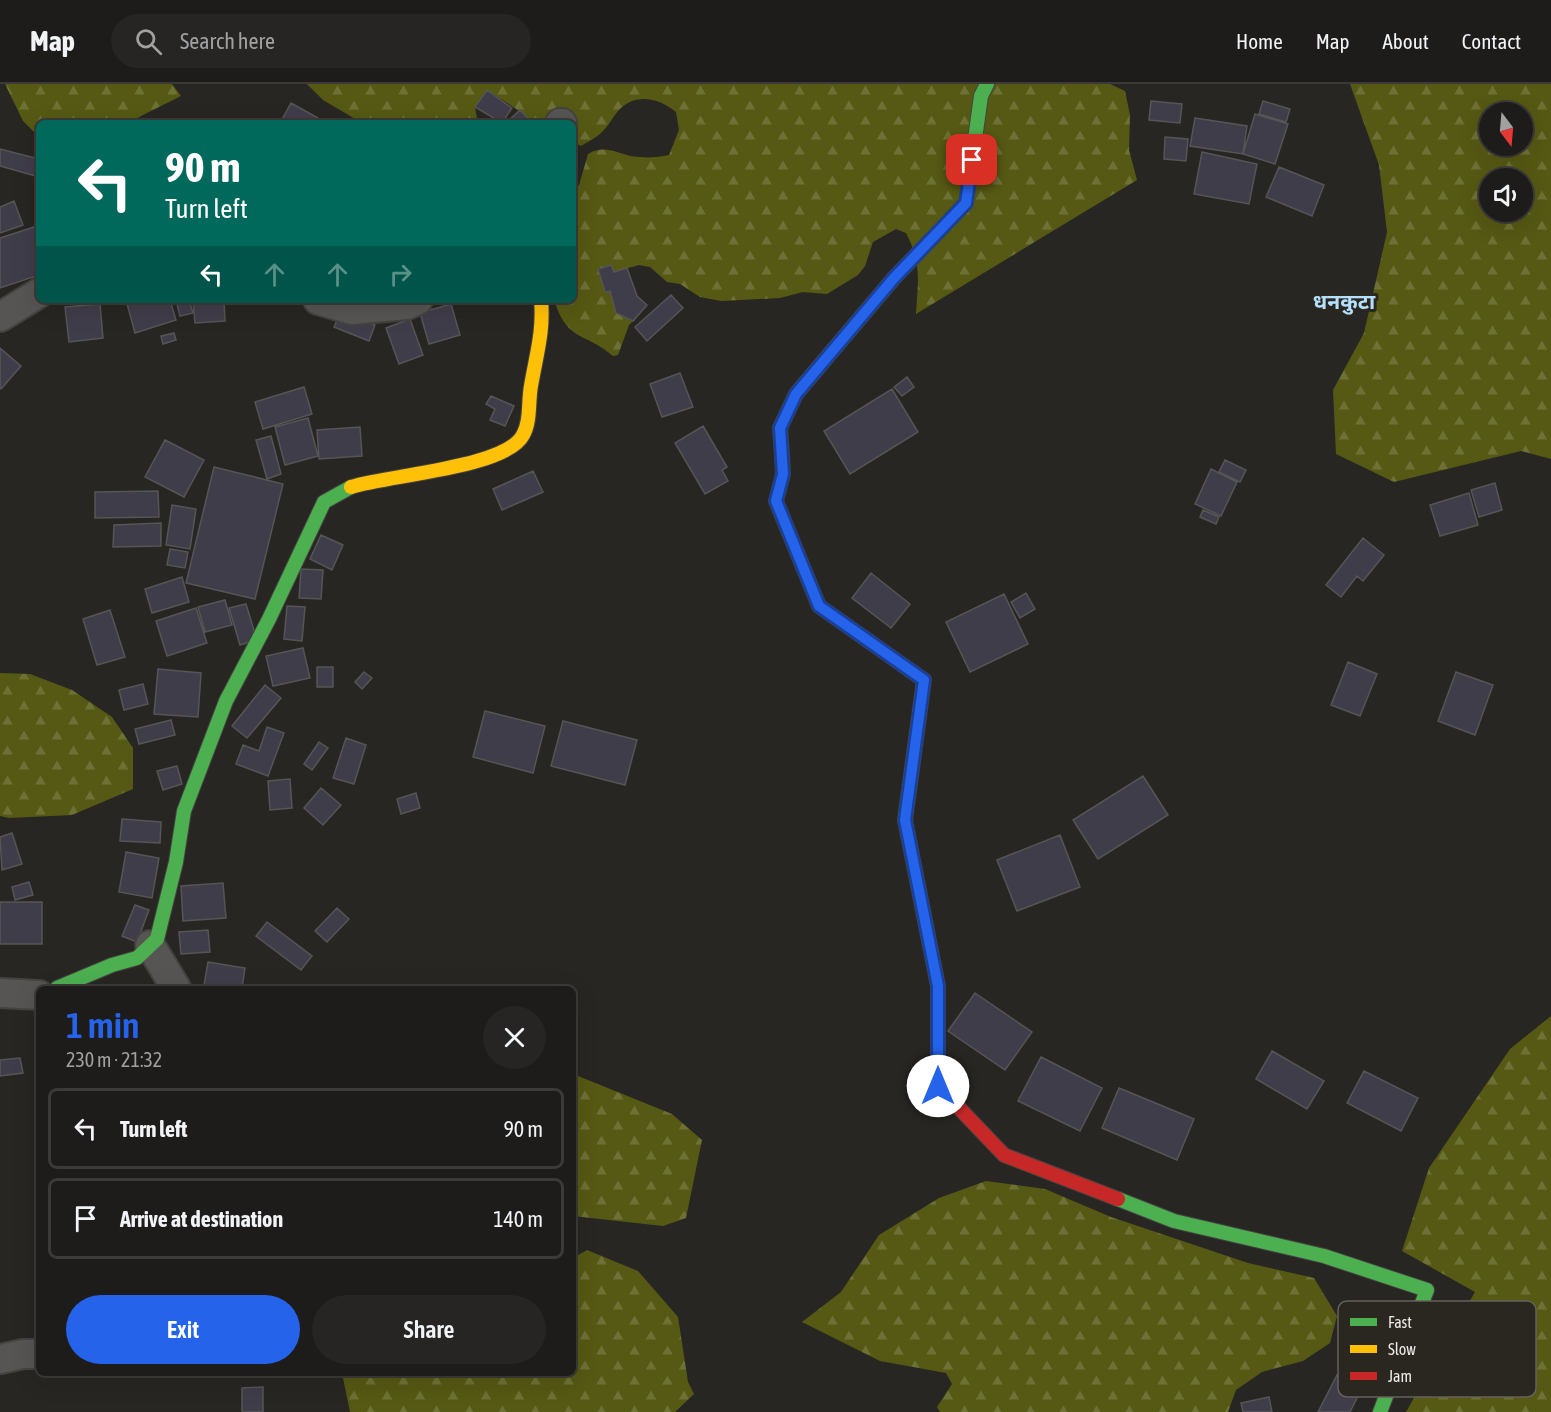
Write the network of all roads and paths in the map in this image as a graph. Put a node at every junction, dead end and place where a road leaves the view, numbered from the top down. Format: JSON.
{"nodes":[{"id":1,"x":987,"y":84,"type":"edge"},
{"id":2,"x":36,"y":295,"type":"edge"},
{"id":3,"x":328,"y":303,"type":"edge"},
{"id":4,"x":411,"y":303,"type":"edge"},
{"id":5,"x":541,"y":303,"type":"edge"},
{"id":6,"x":0,"y":317,"type":"edge"},
{"id":7,"x":150,"y":945,"type":"junction"},
{"id":8,"x":62,"y":986,"type":"edge"},
{"id":9,"x":175,"y":986,"type":"edge"},
{"id":10,"x":0,"y":993,"type":"edge"},
{"id":11,"x":36,"y":995,"type":"edge"},
{"id":12,"x":1423,"y":1301,"type":"edge"},
{"id":13,"x":36,"y":1354,"type":"edge"},
{"id":14,"x":0,"y":1359,"type":"edge"},
{"id":15,"x":1386,"y":1397,"type":"edge"},
{"id":16,"x":1380,"y":1412,"type":"edge"}],
"edges":[{"from":1,"to":12,"type":"street"},
{"from":2,"to":6,"type":"street"},
{"from":3,"to":4,"type":"street"},
{"from":5,"to":7,"type":"street"},
{"from":7,"to":8,"type":"street"},
{"from":7,"to":9,"type":"street"},
{"from":10,"to":11,"type":"street"},
{"from":13,"to":14,"type":"street"},
{"from":15,"to":16,"type":"street"}]}
